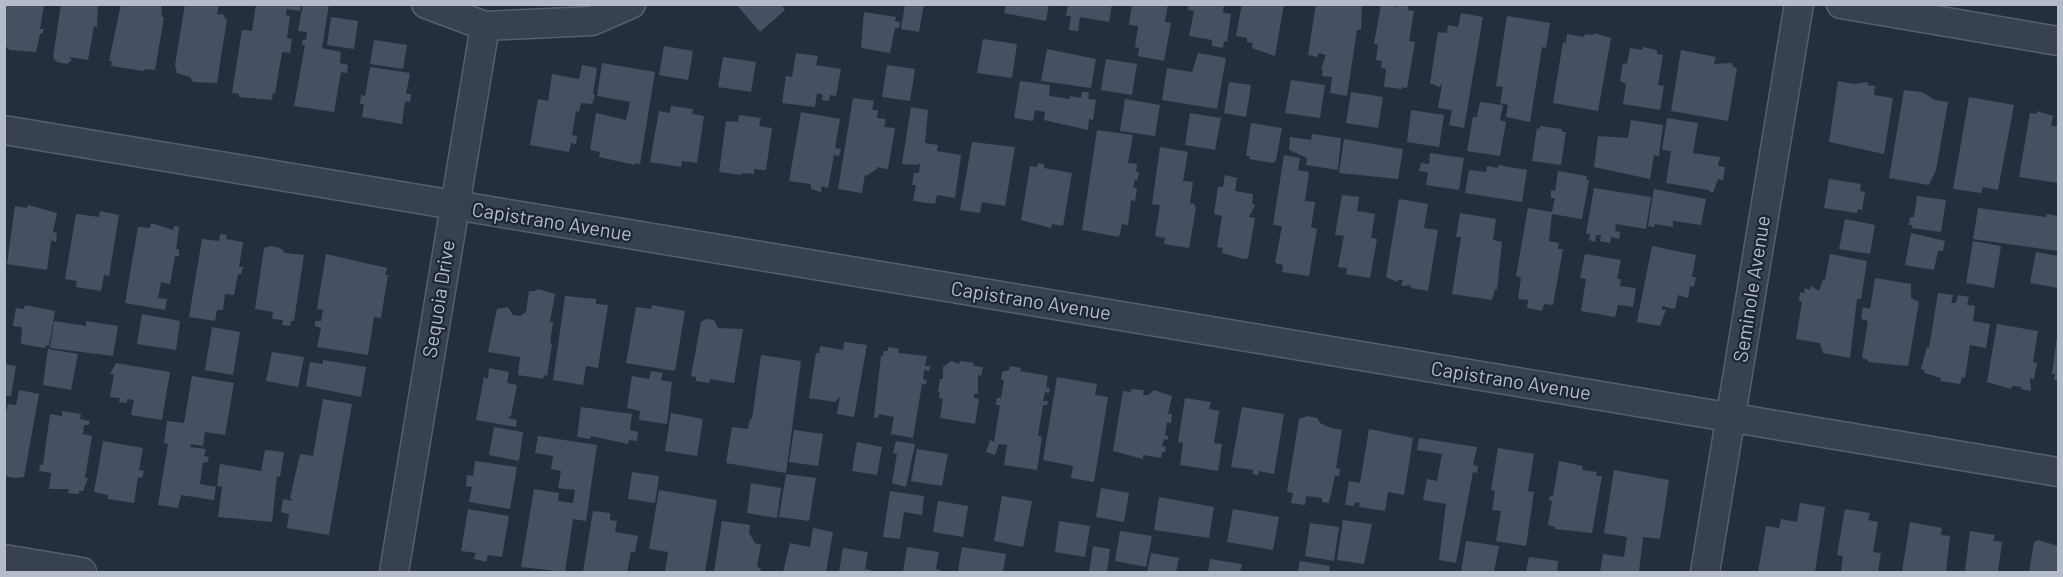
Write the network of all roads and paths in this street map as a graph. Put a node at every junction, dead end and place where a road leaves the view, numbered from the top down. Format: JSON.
{"nodes":[{"id":1,"x":426,"y":4,"type":"edge"},
{"id":2,"x":631,"y":4,"type":"edge"},
{"id":3,"x":1799,"y":4,"type":"edge"},
{"id":4,"x":1841,"y":4,"type":"edge"},
{"id":5,"x":485,"y":26,"type":"junction"},
{"id":6,"x":2058,"y":41,"type":"edge"},
{"id":7,"x":4,"y":130,"type":"edge"},
{"id":8,"x":455,"y":205,"type":"junction"},
{"id":9,"x":1731,"y":418,"type":"junction"},
{"id":10,"x":2058,"y":472,"type":"edge"},
{"id":11,"x":4,"y":560,"type":"edge"},
{"id":12,"x":82,"y":573,"type":"edge"},
{"id":13,"x":394,"y":573,"type":"edge"},
{"id":14,"x":1705,"y":573,"type":"edge"}],
"edges":[{"from":1,"to":5,"type":"street"},
{"from":2,"to":5,"type":"street"},
{"from":3,"to":9,"type":"street","name":"Seminole Avenue"},
{"from":4,"to":6,"type":"street"},
{"from":5,"to":8,"type":"street","name":"Sequoia Drive"},
{"from":7,"to":8,"type":"street","name":"Capistrano Avenue"},
{"from":8,"to":9,"type":"street","name":"Capistrano Avenue"},
{"from":8,"to":13,"type":"street","name":"Sequoia Drive"},
{"from":9,"to":10,"type":"street","name":"Capistrano Avenue"},
{"from":9,"to":14,"type":"street","name":"Seminole Avenue"},
{"from":11,"to":12,"type":"street"}]}
